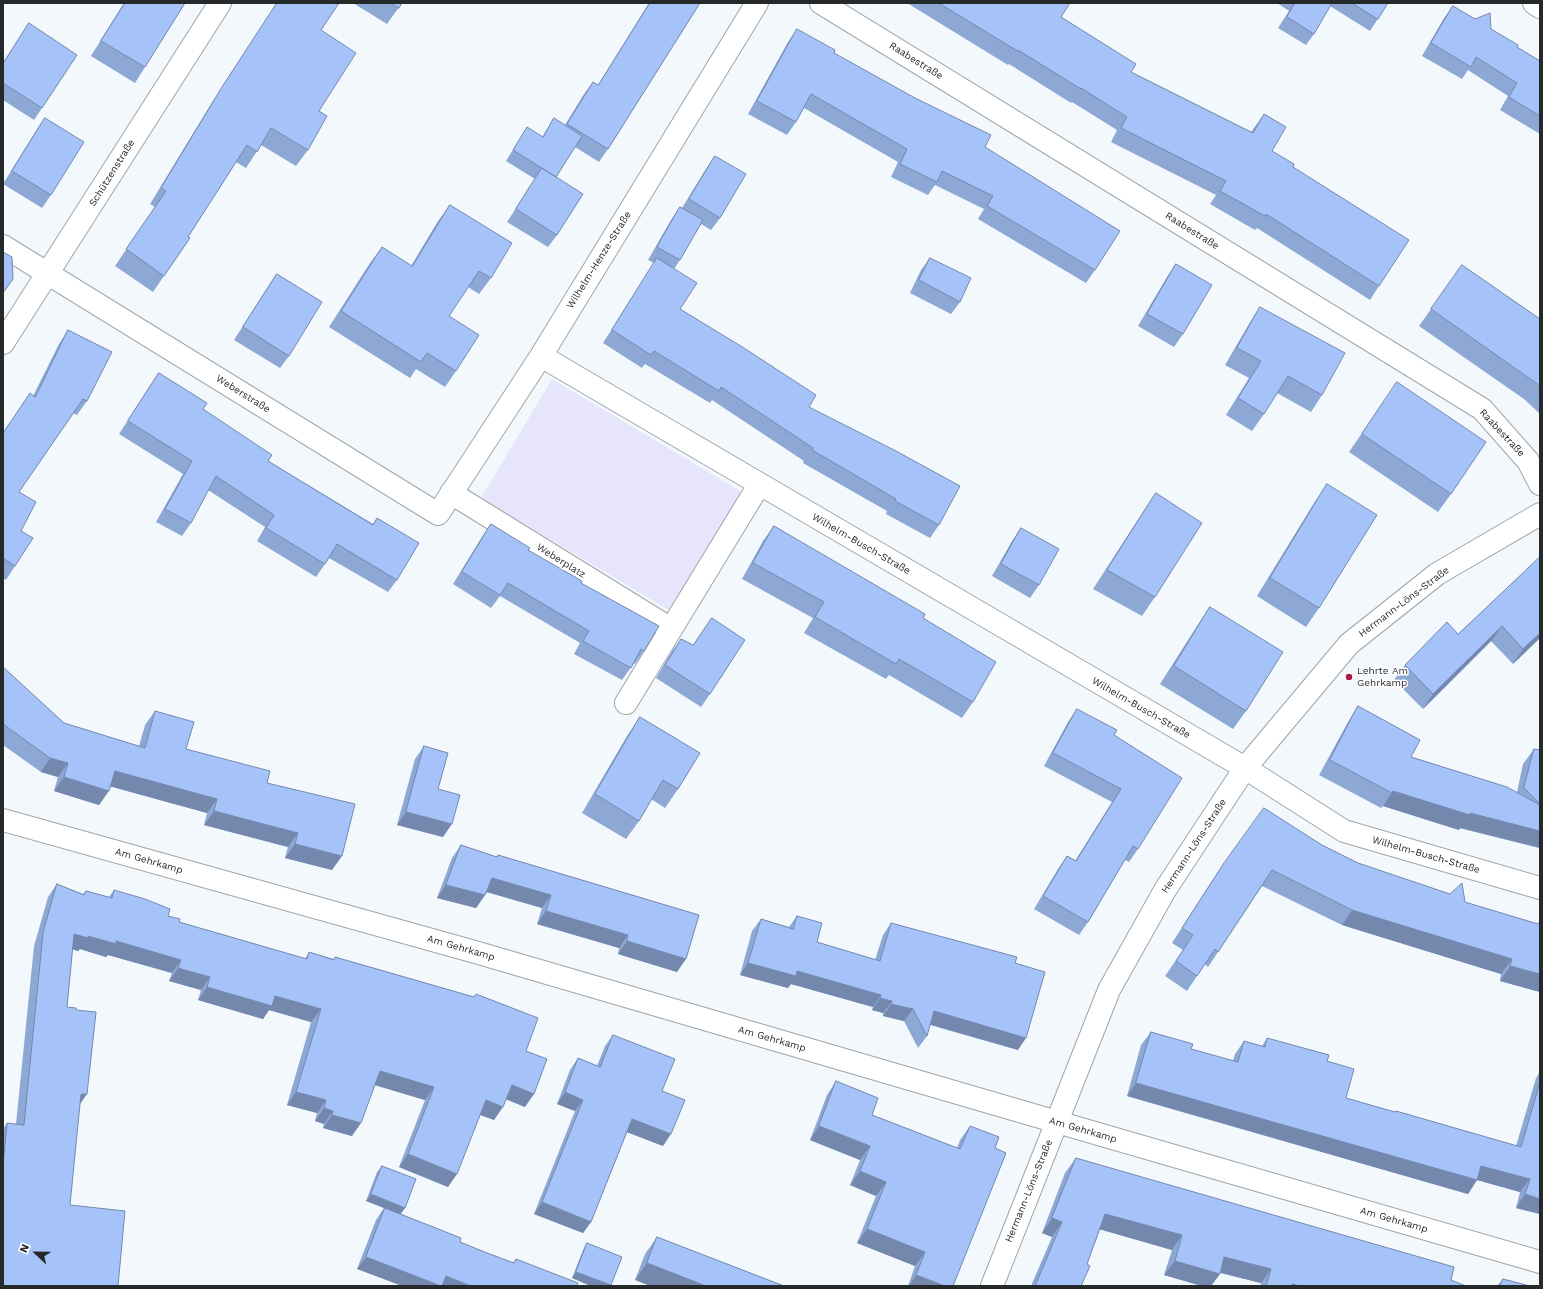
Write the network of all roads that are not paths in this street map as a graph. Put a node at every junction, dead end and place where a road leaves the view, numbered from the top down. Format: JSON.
{"nodes":[{"id":1,"x":220,"y":3,"type":"edge"},
{"id":2,"x":757,"y":3,"type":"edge"},
{"id":3,"x":821,"y":3,"type":"edge"},
{"id":4,"x":1534,"y":3,"type":"edge"},
{"id":5,"x":1540,"y":6,"type":"edge"},
{"id":6,"x":3,"y":246,"type":"edge"},
{"id":7,"x":48,"y":274,"type":"junction"},
{"id":8,"x":3,"y":343,"type":"edge"},
{"id":9,"x":541,"y":356,"type":"junction"},
{"id":10,"x":1540,"y":484,"type":"edge"},
{"id":11,"x":759,"y":485,"type":"junction"},
{"id":12,"x":451,"y":493,"type":"junction"},
{"id":13,"x":438,"y":514,"type":"joint"},
{"id":14,"x":1540,"y":514,"type":"edge"},
{"id":15,"x":671,"y":629,"type":"junction"},
{"id":16,"x":626,"y":703,"type":"dead end"},
{"id":17,"x":1245,"y":768,"type":"junction"},
{"id":18,"x":3,"y":820,"type":"edge"},
{"id":19,"x":1540,"y":888,"type":"edge"},
{"id":20,"x":1056,"y":1122,"type":"junction"},
{"id":21,"x":1540,"y":1262,"type":"edge"},
{"id":22,"x":992,"y":1286,"type":"edge"}],
"edges":[{"from":1,"to":7,"type":"street","name":"Schützenstraße"},
{"from":2,"to":9,"type":"street","name":"Wilhelm-Henze-Straße"},
{"from":3,"to":10,"type":"street","name":"Raabestraße"},
{"from":4,"to":5,"type":"street"},
{"from":6,"to":7,"type":"street","name":"Weberstraße"},
{"from":7,"to":8,"type":"street","name":"Schützenstraße"},
{"from":7,"to":13,"type":"street","name":"Weberstraße"},
{"from":9,"to":11,"type":"street","name":"Wilhelm-Busch-Straße"},
{"from":9,"to":12,"type":"street","name":"Wilhelm-Henze-Straße"},
{"from":11,"to":15,"type":"street"},
{"from":11,"to":17,"type":"street","name":"Wilhelm-Busch-Straße"},
{"from":12,"to":13,"type":"street","name":"Wilhelm-Henze-Straße"},
{"from":12,"to":15,"type":"street","name":"Weberplatz"},
{"from":14,"to":17,"type":"street","name":"Hermann-Löns-Straße"},
{"from":15,"to":16,"type":"street"},
{"from":17,"to":19,"type":"street","name":"Wilhelm-Busch-Straße"},
{"from":17,"to":20,"type":"street","name":"Hermann-Löns-Straße"},
{"from":18,"to":20,"type":"street","name":"Am Gehrkamp"},
{"from":20,"to":21,"type":"street","name":"Am Gehrkamp"},
{"from":20,"to":22,"type":"street","name":"Hermann-Löns-Straße"}]}
